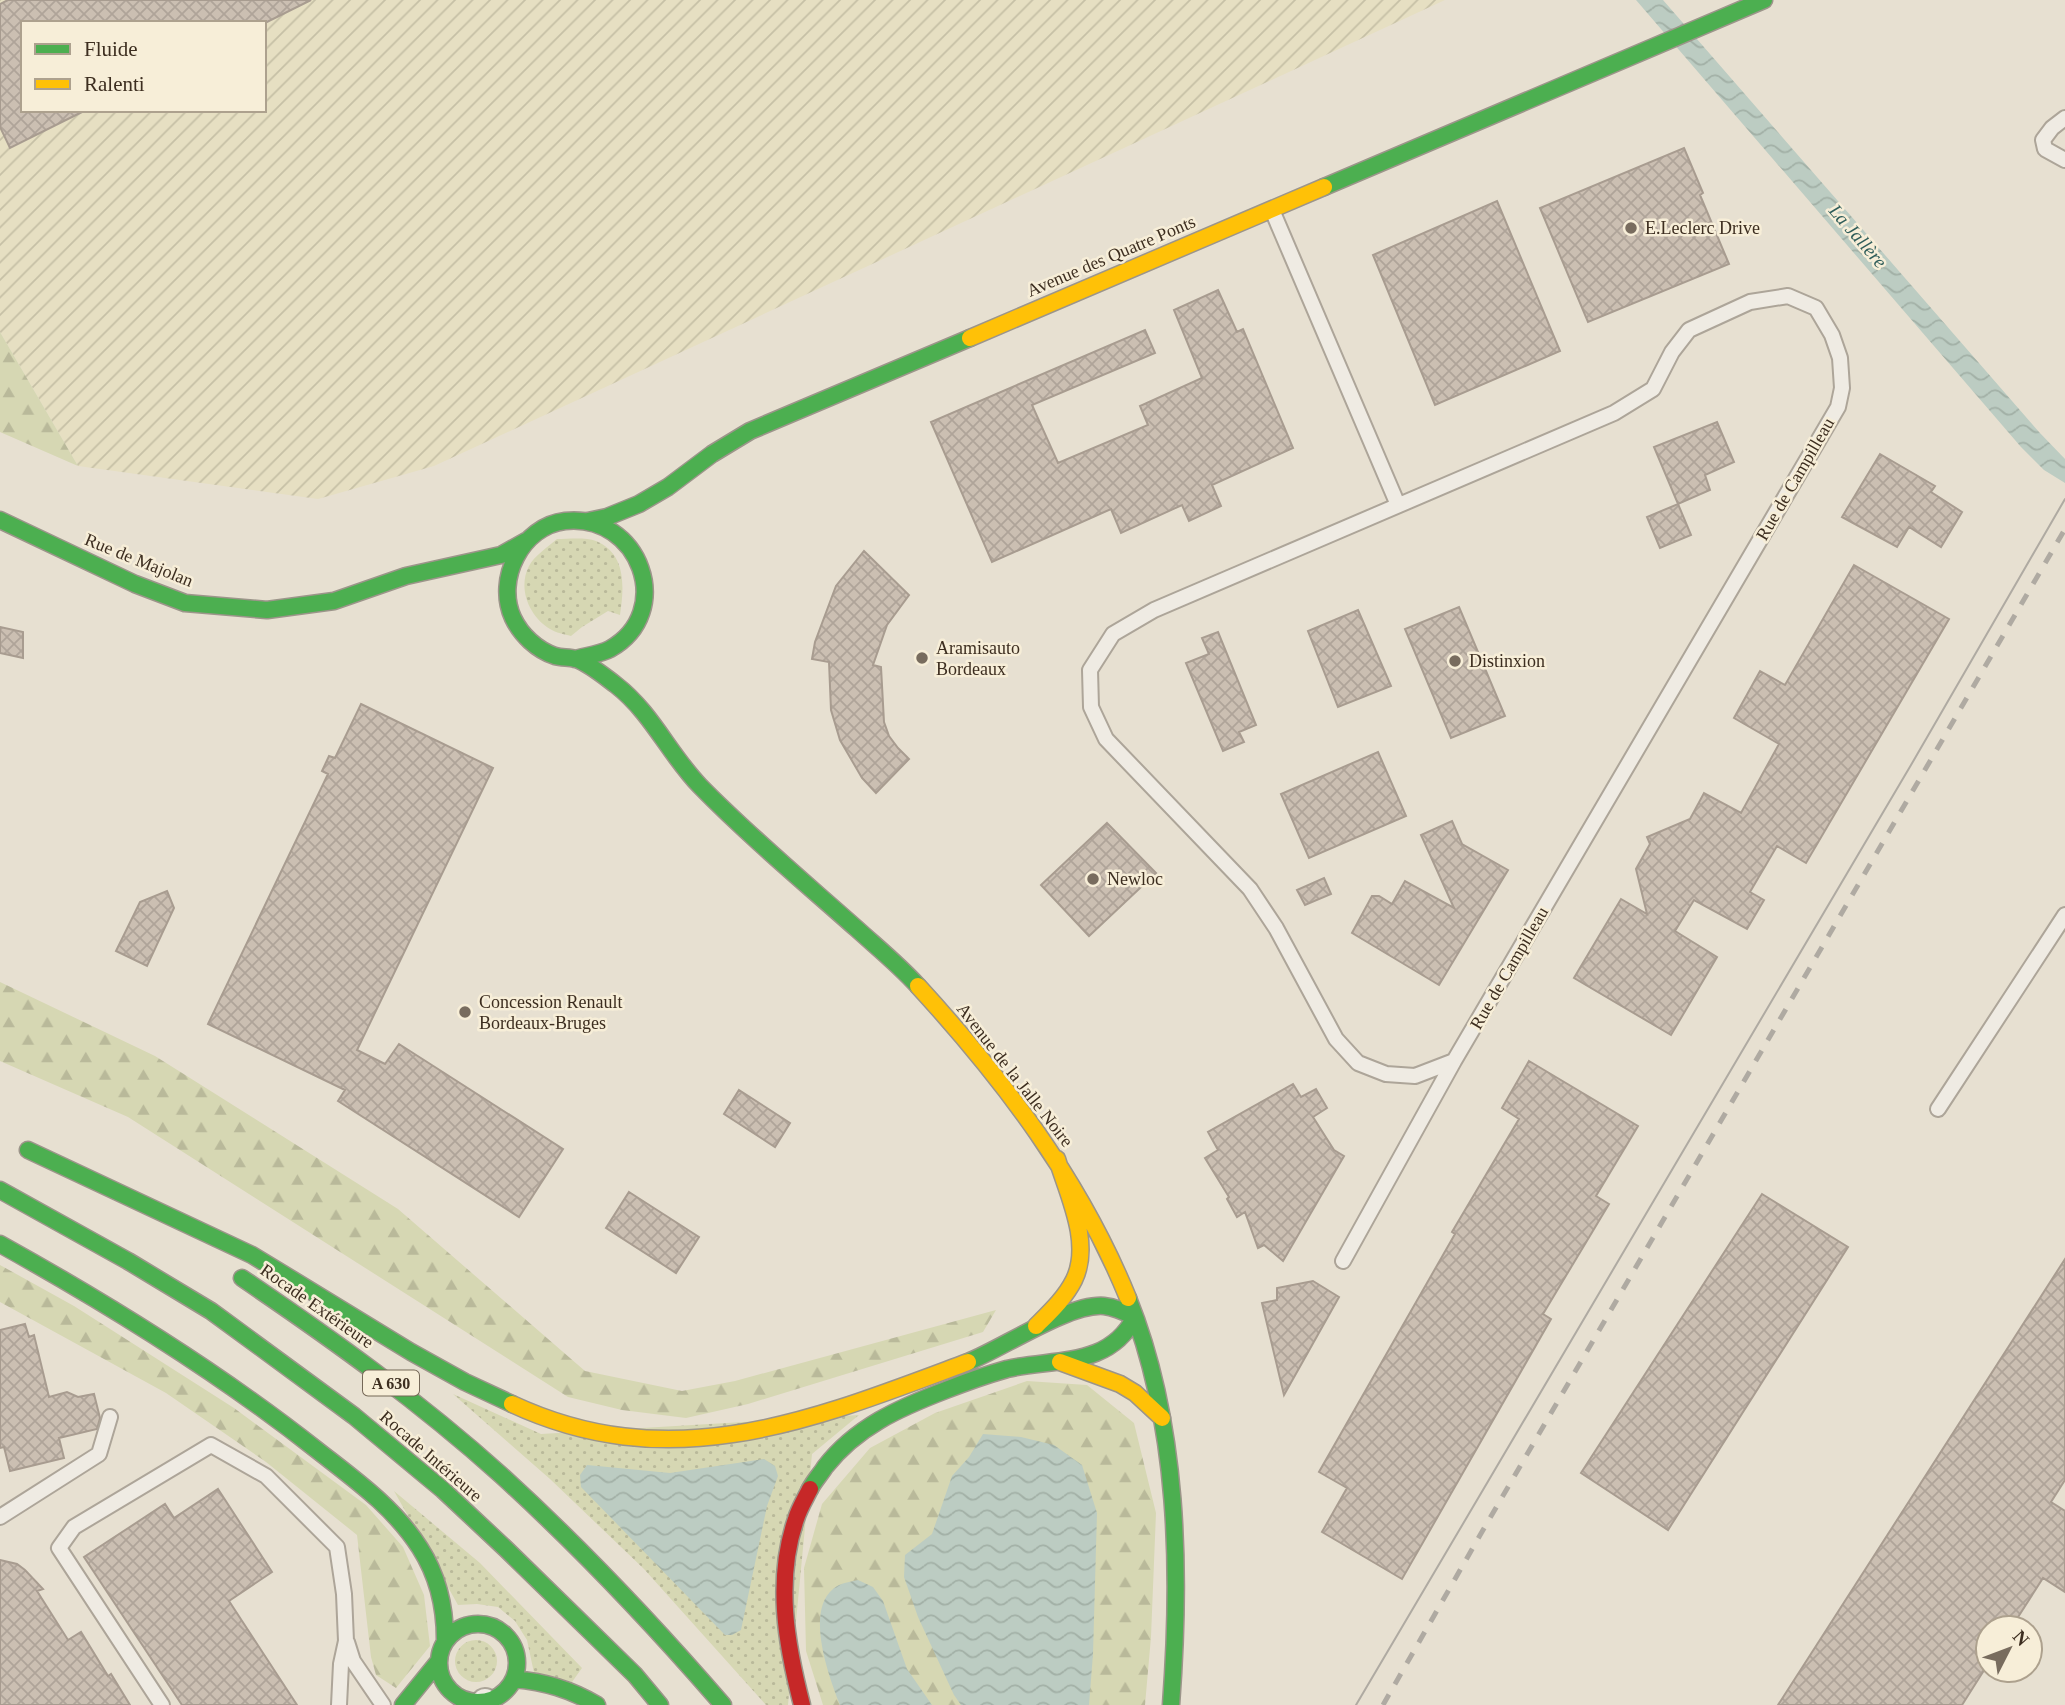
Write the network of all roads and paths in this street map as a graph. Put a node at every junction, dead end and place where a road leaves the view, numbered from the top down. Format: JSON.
{"nodes":[{"id":1,"x":1721,"y":0,"type":"edge"},
{"id":2,"x":1764,"y":0,"type":"edge"},
{"id":3,"x":1732,"y":13,"type":"junction"},
{"id":4,"x":2065,"y":118,"type":"edge"},
{"id":5,"x":2065,"y":160,"type":"edge"},
{"id":6,"x":1272,"y":209,"type":"junction"},
{"id":7,"x":692,"y":470,"type":"junction"},
{"id":8,"x":1398,"y":505,"type":"junction"},
{"id":9,"x":661,"y":512,"type":"dead end"},
{"id":10,"x":0,"y":520,"type":"edge"},
{"id":11,"x":587,"y":521,"type":"junction"},
{"id":12,"x":526,"y":541,"type":"junction"},
{"id":13,"x":646,"y":548,"type":"dead end"},
{"id":14,"x":432,"y":569,"type":"junction"},
{"id":15,"x":467,"y":581,"type":"dead end"},
{"id":16,"x":646,"y":587,"type":"junction"},
{"id":17,"x":494,"y":599,"type":"dead end"},
{"id":18,"x":638,"y":622,"type":"junction"},
{"id":19,"x":515,"y":623,"type":"junction"},
{"id":20,"x":630,"y":657,"type":"dead end"},
{"id":21,"x":575,"y":659,"type":"junction"},
{"id":22,"x":632,"y":681,"type":"dead end"},
{"id":23,"x":634,"y":700,"type":"junction"},
{"id":24,"x":2065,"y":915,"type":"edge"},
{"id":25,"x":1454,"y":1061,"type":"junction"},
{"id":26,"x":1938,"y":1109,"type":"dead end"},
{"id":27,"x":9,"y":1141,"type":"dead end"},
{"id":28,"x":28,"y":1150,"type":"junction"},
{"id":29,"x":1057,"y":1160,"type":"junction"},
{"id":30,"x":0,"y":1190,"type":"edge"},
{"id":31,"x":0,"y":1244,"type":"edge"},
{"id":32,"x":190,"y":1244,"type":"dead end"},
{"id":33,"x":1343,"y":1261,"type":"dead end"},
{"id":34,"x":234,"y":1273,"type":"dead end"},
{"id":35,"x":1135,"y":1317,"type":"junction"},
{"id":36,"x":1027,"y":1334,"type":"junction"},
{"id":37,"x":1060,"y":1362,"type":"junction"},
{"id":38,"x":110,"y":1417,"type":"dead end"},
{"id":39,"x":1162,"y":1418,"type":"junction"},
{"id":40,"x":0,"y":1517,"type":"edge"},
{"id":41,"x":445,"y":1639,"type":"junction"},
{"id":42,"x":346,"y":1641,"type":"junction"},
{"id":43,"x":438,"y":1661,"type":"junction"},
{"id":44,"x":514,"y":1679,"type":"junction"},
{"id":45,"x":458,"y":1696,"type":"junction"},
{"id":46,"x":438,"y":1703,"type":"dead end"},
{"id":47,"x":486,"y":1703,"type":"edge"},
{"id":48,"x":162,"y":1705,"type":"edge"},
{"id":49,"x":339,"y":1705,"type":"edge"},
{"id":50,"x":383,"y":1705,"type":"edge"},
{"id":51,"x":403,"y":1705,"type":"edge"},
{"id":52,"x":597,"y":1705,"type":"edge"},
{"id":53,"x":660,"y":1705,"type":"edge"},
{"id":54,"x":723,"y":1705,"type":"edge"},
{"id":55,"x":802,"y":1705,"type":"edge"},
{"id":56,"x":1171,"y":1705,"type":"edge"}],
"edges":[{"from":1,"to":3,"type":"lane"},
{"from":2,"to":3,"type":"main road","name":"Avenue des Quatre Ponts"},
{"from":3,"to":6,"type":"main road","name":"Avenue des Quatre Ponts"},
{"from":4,"to":5,"type":"lane"},
{"from":6,"to":7,"type":"main road","name":"Avenue des Quatre Ponts"},
{"from":6,"to":8,"type":"lane"},
{"from":7,"to":9,"type":"main road"},
{"from":7,"to":11,"type":"main road","name":"Avenue des Quatre Ponts"},
{"from":8,"to":25,"type":"lane","name":"Rue de Campilleau"},
{"from":8,"to":25,"type":"lane","name":"Rue de Campilleau"},
{"from":10,"to":14,"type":"main road","name":"Rue de Majolan"},
{"from":11,"to":12,"type":"main road"},
{"from":11,"to":16,"type":"main road"},
{"from":12,"to":14,"type":"main road","name":"Rue de Majolan"},
{"from":12,"to":19,"type":"main road"},
{"from":13,"to":16,"type":"main road"},
{"from":14,"to":15,"type":"main road"},
{"from":16,"to":18,"type":"main road"},
{"from":17,"to":19,"type":"main road"},
{"from":18,"to":20,"type":"main road"},
{"from":18,"to":21,"type":"main road"},
{"from":19,"to":21,"type":"main road"},
{"from":21,"to":23,"type":"main road","name":"Avenue de la Jalle Noire"},
{"from":22,"to":23,"type":"main road"},
{"from":23,"to":29,"type":"main road","name":"Avenue de la Jalle Noire"},
{"from":24,"to":26,"type":"lane"},
{"from":25,"to":33,"type":"lane","name":"Rue de Campilleau"},
{"from":27,"to":28,"type":"main road"},
{"from":28,"to":32,"type":"main road"},
{"from":28,"to":36,"type":"main road"},
{"from":29,"to":35,"type":"main road","name":"Avenue de la Jalle Noire"},
{"from":29,"to":36,"type":"main road"},
{"from":30,"to":53,"type":"main road","name":"Rocade Intérieure","number":"A 630"},
{"from":31,"to":41,"type":"main road"},
{"from":34,"to":54,"type":"main road","name":"Rocade Extérieure","number":"A 630"},
{"from":35,"to":36,"type":"main road"},
{"from":35,"to":37,"type":"main road"},
{"from":35,"to":39,"type":"main road","name":"Avenue de la Jalle Noire"},
{"from":37,"to":39,"type":"main road"},
{"from":37,"to":55,"type":"main road"},
{"from":38,"to":40,"type":"lane"},
{"from":39,"to":56,"type":"main road","name":"Avenue de la Jalle Noire"},
{"from":41,"to":43,"type":"main road"},
{"from":41,"to":44,"type":"main road"},
{"from":42,"to":48,"type":"lane"},
{"from":42,"to":49,"type":"lane"},
{"from":42,"to":50,"type":"lane"},
{"from":43,"to":45,"type":"main road"},
{"from":43,"to":51,"type":"main road"},
{"from":44,"to":47,"type":"main road"},
{"from":44,"to":52,"type":"main road"},
{"from":45,"to":46,"type":"main road"},
{"from":45,"to":47,"type":"main road"}]}
